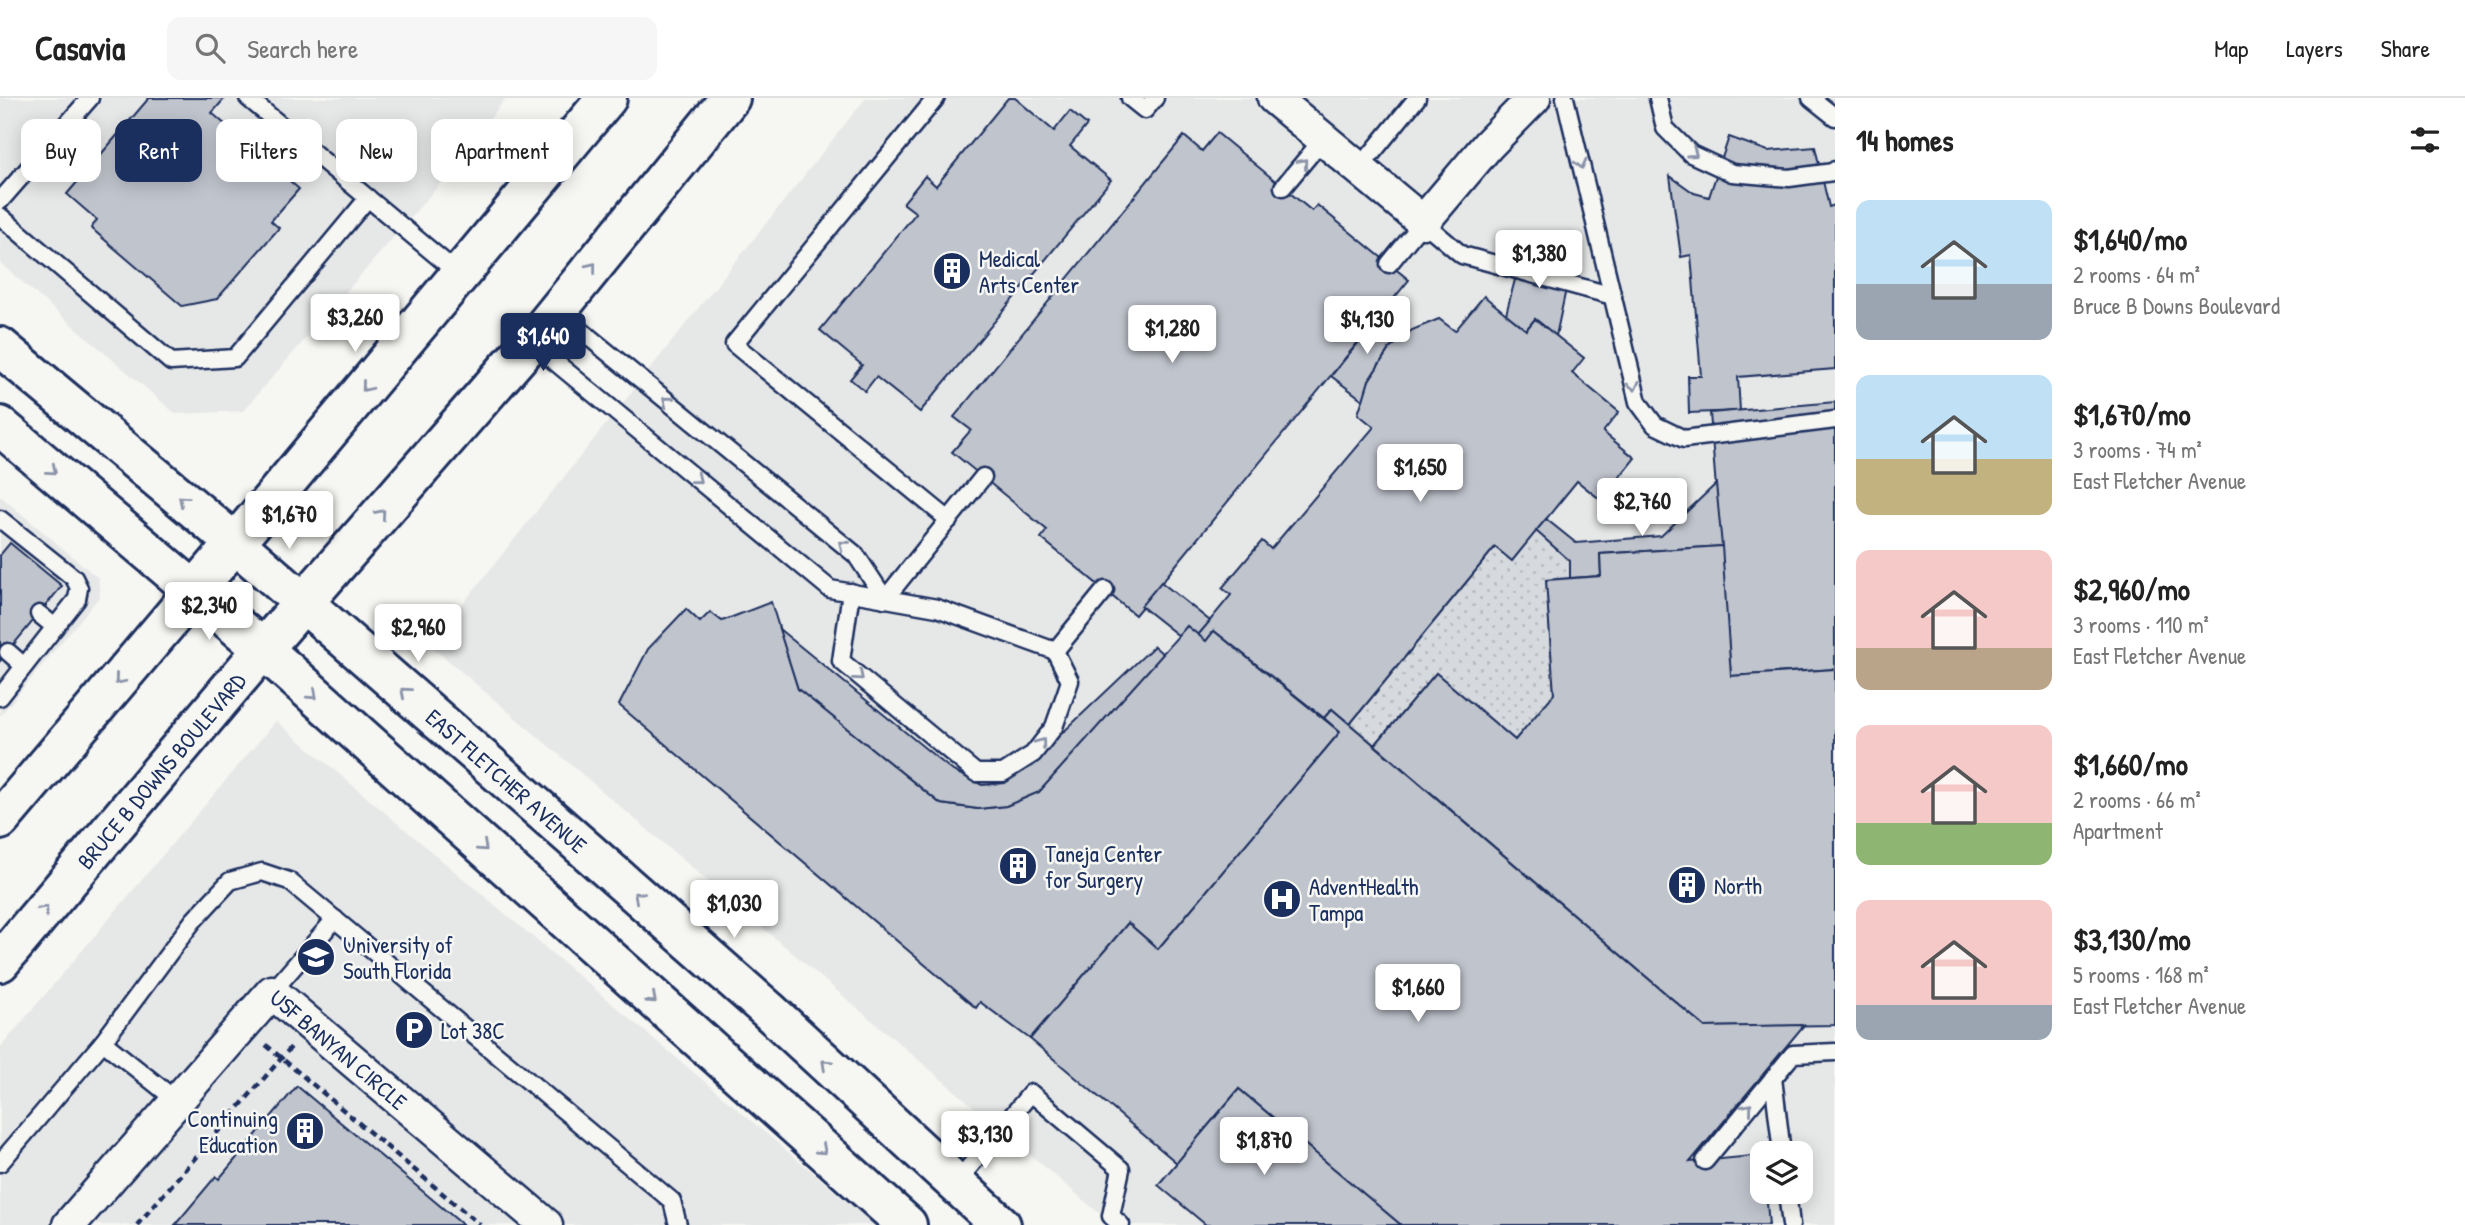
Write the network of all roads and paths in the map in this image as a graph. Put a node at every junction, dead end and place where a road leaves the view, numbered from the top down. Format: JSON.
{"nodes":[{"id":1,"x":90,"y":98,"type":"edge"},
{"id":2,"x":248,"y":98,"type":"edge"},
{"id":3,"x":607,"y":98,"type":"edge"},
{"id":4,"x":730,"y":98,"type":"edge"},
{"id":5,"x":936,"y":98,"type":"edge"},
{"id":6,"x":1130,"y":98,"type":"edge"},
{"id":7,"x":1154,"y":98,"type":"edge"},
{"id":8,"x":1274,"y":98,"type":"edge"},
{"id":9,"x":1418,"y":98,"type":"edge"},
{"id":10,"x":1534,"y":98,"type":"edge"},
{"id":11,"x":1565,"y":98,"type":"edge"},
{"id":12,"x":1657,"y":98,"type":"edge"},
{"id":13,"x":1811,"y":98,"type":"edge"},
{"id":14,"x":1835,"y":117,"type":"edge"},
{"id":15,"x":1323,"y":139,"type":"junction"},
{"id":16,"x":1359,"y":169,"type":"junction"},
{"id":17,"x":1835,"y":170,"type":"edge"},
{"id":18,"x":1283,"y":187,"type":"dead end"},
{"id":19,"x":368,"y":198,"type":"junction"},
{"id":20,"x":0,"y":201,"type":"edge"},
{"id":21,"x":0,"y":216,"type":"edge"},
{"id":22,"x":1423,"y":222,"type":"junction"},
{"id":23,"x":1389,"y":264,"type":"dead end"},
{"id":24,"x":460,"y":275,"type":"junction"},
{"id":25,"x":1613,"y":296,"type":"junction"},
{"id":26,"x":557,"y":311,"type":"junction"},
{"id":27,"x":531,"y":342,"type":"junction"},
{"id":28,"x":0,"y":347,"type":"edge"},
{"id":29,"x":1835,"y":420,"type":"edge"},
{"id":30,"x":2,"y":432,"type":"edge"},
{"id":31,"x":983,"y":477,"type":"dead end"},
{"id":32,"x":0,"y":519,"type":"edge"},
{"id":33,"x":949,"y":520,"type":"junction"},
{"id":34,"x":235,"y":543,"type":"junction"},
{"id":35,"x":194,"y":590,"type":"junction"},
{"id":36,"x":1105,"y":590,"type":"dead end"},
{"id":37,"x":850,"y":592,"type":"junction"},
{"id":38,"x":885,"y":599,"type":"junction"},
{"id":39,"x":304,"y":603,"type":"junction"},
{"id":40,"x":39,"y":614,"type":"dead end"},
{"id":41,"x":55,"y":627,"type":"junction"},
{"id":42,"x":263,"y":649,"type":"junction"},
{"id":43,"x":1055,"y":651,"type":"junction"},
{"id":44,"x":8,"y":652,"type":"dead end"},
{"id":45,"x":24,"y":666,"type":"junction"},
{"id":46,"x":0,"y":697,"type":"edge"},
{"id":47,"x":10,"y":802,"type":"edge"},
{"id":48,"x":335,"y":919,"type":"junction"},
{"id":49,"x":0,"y":962,"type":"edge"},
{"id":50,"x":272,"y":992,"type":"junction"},
{"id":51,"x":310,"y":1024,"type":"junction"},
{"id":52,"x":243,"y":1025,"type":"junction"},
{"id":53,"x":103,"y":1042,"type":"junction"},
{"id":54,"x":1835,"y":1052,"type":"edge"},
{"id":55,"x":281,"y":1058,"type":"junction"},
{"id":56,"x":1773,"y":1078,"type":"junction"},
{"id":57,"x":177,"y":1101,"type":"junction"},
{"id":58,"x":1781,"y":1141,"type":"edge"},
{"id":59,"x":1705,"y":1161,"type":"dead end"},
{"id":60,"x":0,"y":1163,"type":"edge"},
{"id":61,"x":955,"y":1184,"type":"junction"},
{"id":62,"x":1788,"y":1204,"type":"edge"},
{"id":63,"x":69,"y":1225,"type":"edge"},
{"id":64,"x":137,"y":1225,"type":"edge"},
{"id":65,"x":480,"y":1225,"type":"edge"},
{"id":66,"x":546,"y":1225,"type":"edge"},
{"id":67,"x":678,"y":1225,"type":"edge"},
{"id":68,"x":907,"y":1225,"type":"edge"},
{"id":69,"x":1001,"y":1225,"type":"edge"},
{"id":70,"x":1121,"y":1225,"type":"edge"},
{"id":71,"x":1791,"y":1225,"type":"edge"}],
"edges":[{"from":1,"to":20,"type":"lane"},
{"from":2,"to":19,"type":"lane"},
{"from":3,"to":24,"type":"main road"},
{"from":26,"to":4,"type":"main road","name":"BRUCE B DOWNS BOULEVARD","one_way":true},
{"from":5,"to":33,"type":"lane"},
{"from":6,"to":7,"type":"lane"},
{"from":8,"to":15,"type":"street"},
{"from":9,"to":16,"type":"lane"},
{"from":10,"to":22,"type":"street"},
{"from":11,"to":25,"type":"lane","one_way":true},
{"from":12,"to":17,"type":"lane","one_way":true},
{"from":13,"to":14,"type":"lane"},
{"from":15,"to":16,"type":"street"},
{"from":18,"to":15,"type":"lane","one_way":true},
{"from":16,"to":22,"type":"street"},
{"from":19,"to":21,"type":"lane"},
{"from":19,"to":24,"type":"lane"},
{"from":22,"to":23,"type":"lane"},
{"from":22,"to":25,"type":"lane"},
{"from":24,"to":34,"type":"main road","one_way":true},
{"from":25,"to":29,"type":"lane","one_way":true},
{"from":26,"to":27,"type":"main road","name":"BRUCE B DOWNS BOULEVARD"},
{"from":38,"to":26,"type":"lane","one_way":true},
{"from":27,"to":37,"type":"lane","one_way":true},
{"from":39,"to":27,"type":"main road","name":"BRUCE B DOWNS BOULEVARD","one_way":true},
{"from":34,"to":28,"type":"main road","name":"EAST FLETCHER AVENUE","one_way":true},
{"from":30,"to":35,"type":"main road","one_way":true},
{"from":31,"to":33,"type":"lane"},
{"from":32,"to":41,"type":"lane"},
{"from":33,"to":38,"type":"lane"},
{"from":34,"to":35,"type":"main road"},
{"from":34,"to":39,"type":"main road","name":"EAST FLETCHER AVENUE"},
{"from":35,"to":42,"type":"main road"},
{"from":35,"to":47,"type":"main road","one_way":true},
{"from":36,"to":43,"type":"lane"},
{"from":37,"to":38,"type":"lane"},
{"from":37,"to":43,"type":"lane","one_way":true},
{"from":38,"to":43,"type":"lane"},
{"from":39,"to":42,"type":"main road","name":"BRUCE B DOWNS BOULEVARD"},
{"from":61,"to":39,"type":"main road","name":"EAST FLETCHER AVENUE","one_way":true},
{"from":40,"to":41,"type":"lane"},
{"from":41,"to":45,"type":"lane"},
{"from":49,"to":42,"type":"main road","name":"BRUCE B DOWNS BOULEVARD","one_way":true},
{"from":42,"to":68,"type":"main road","one_way":true},
{"from":44,"to":45,"type":"lane"},
{"from":45,"to":46,"type":"lane"},
{"from":48,"to":50,"type":"lane"},
{"from":48,"to":53,"type":"lane"},
{"from":48,"to":67,"type":"lane"},
{"from":50,"to":51,"type":"street","name":"USF BANYAN CIRCLE"},
{"from":50,"to":52,"type":"street","name":"USF BANYAN CIRCLE"},
{"from":51,"to":55,"type":"path"},
{"from":51,"to":66,"type":"street","name":"USF BANYAN CIRCLE"},
{"from":52,"to":55,"type":"path"},
{"from":52,"to":57,"type":"street","name":"USF BANYAN CIRCLE"},
{"from":53,"to":57,"type":"lane"},
{"from":53,"to":60,"type":"lane"},
{"from":54,"to":56,"type":"lane"},
{"from":55,"to":64,"type":"path"},
{"from":55,"to":65,"type":"path"},
{"from":56,"to":58,"type":"lane"},
{"from":59,"to":56,"type":"lane","one_way":true},
{"from":57,"to":63,"type":"street","name":"USF BANYAN CIRCLE"},
{"from":61,"to":69,"type":"main road","name":"EAST FLETCHER AVENUE"},
{"from":61,"to":70,"type":"lane"},
{"from":62,"to":71,"type":"lane"}]}
